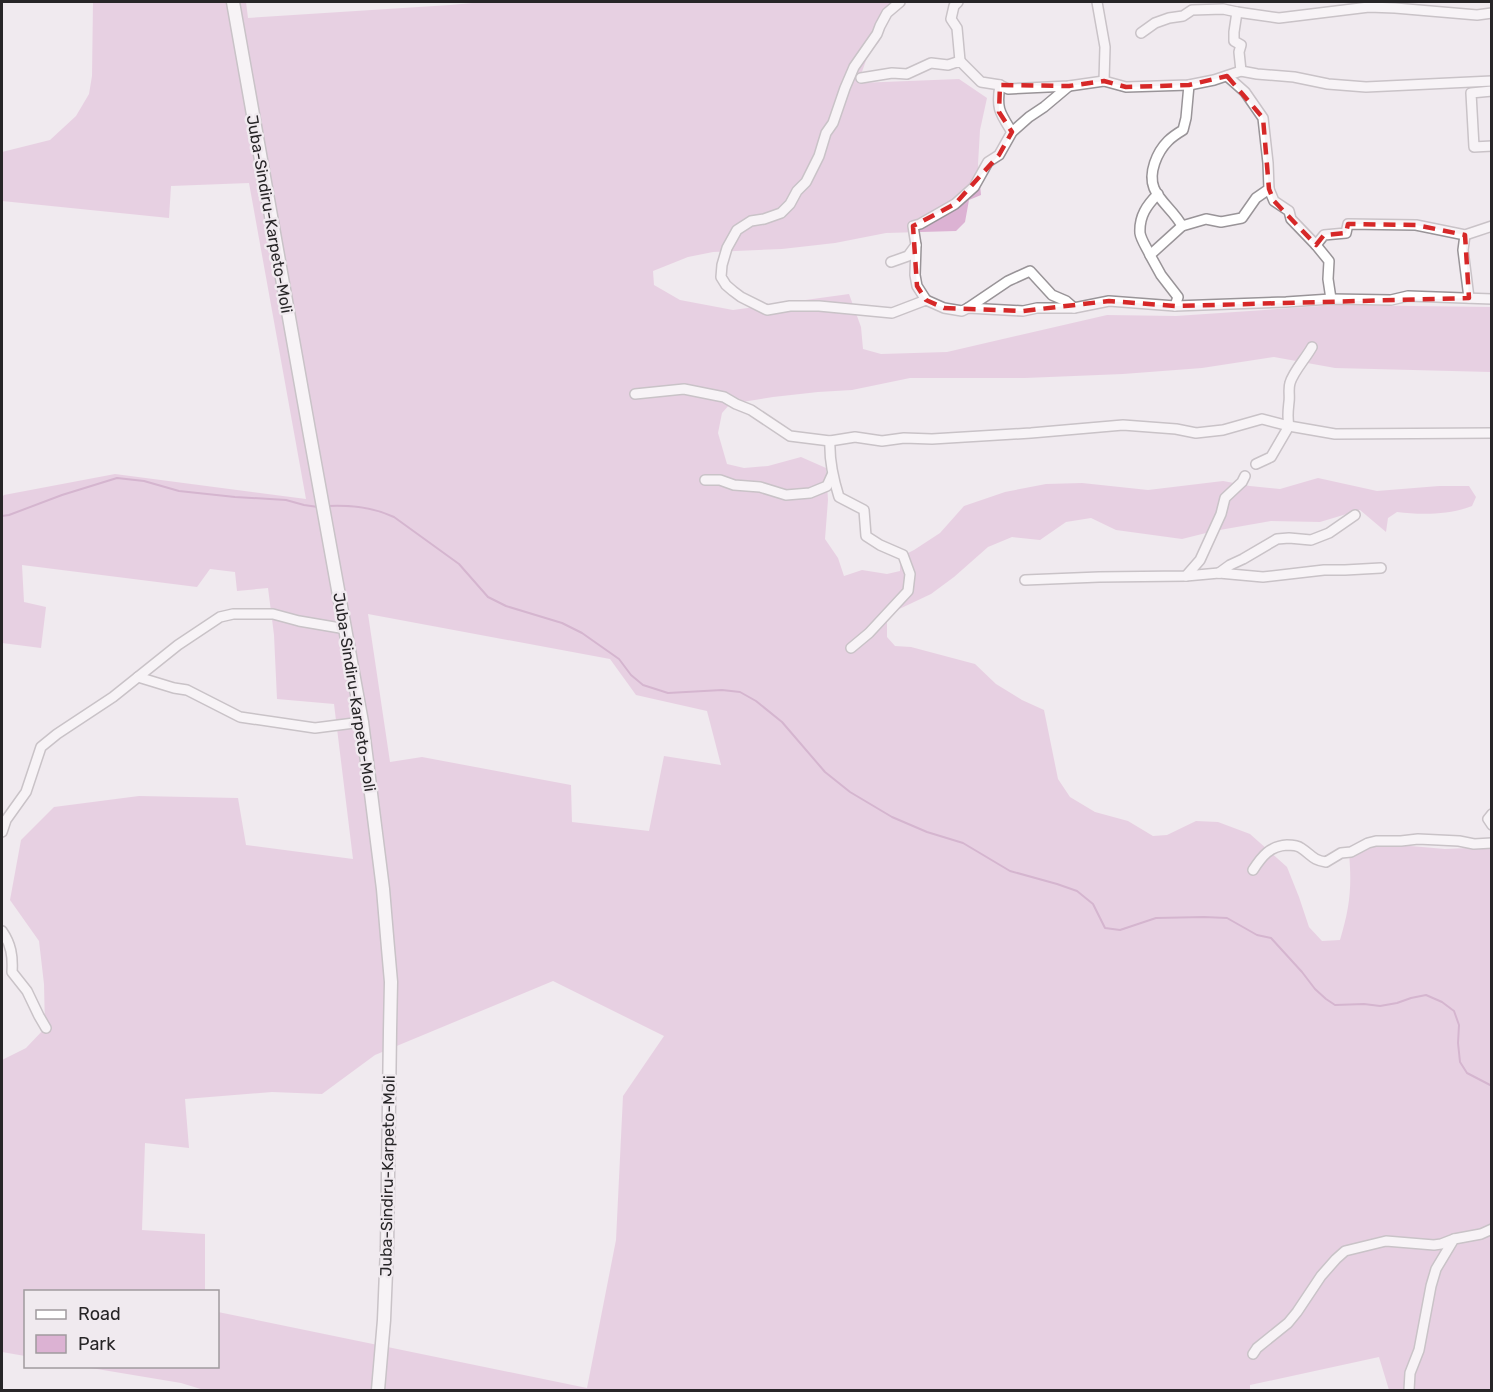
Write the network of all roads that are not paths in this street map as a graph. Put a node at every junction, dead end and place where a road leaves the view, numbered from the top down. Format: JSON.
{"nodes":[{"id":1,"x":233,"y":2,"type":"edge"},
{"id":2,"x":900,"y":2,"type":"edge"},
{"id":3,"x":958,"y":2,"type":"edge"},
{"id":4,"x":1097,"y":2,"type":"edge"},
{"id":5,"x":1223,"y":5,"type":"edge"},
{"id":6,"x":1237,"y":12,"type":"junction"},
{"id":7,"x":1491,"y":13,"type":"edge"},
{"id":8,"x":1141,"y":33,"type":"dead end"},
{"id":9,"x":960,"y":61,"type":"junction"},
{"id":10,"x":1241,"y":70,"type":"junction"},
{"id":11,"x":1227,"y":76,"type":"junction"},
{"id":12,"x":861,"y":78,"type":"dead end"},
{"id":13,"x":1104,"y":81,"type":"junction"},
{"id":14,"x":1491,"y":81,"type":"edge"},
{"id":15,"x":1000,"y":85,"type":"junction"},
{"id":16,"x":1189,"y":85,"type":"junction"},
{"id":17,"x":1069,"y":86,"type":"junction"},
{"id":18,"x":1491,"y":92,"type":"edge"},
{"id":19,"x":1012,"y":132,"type":"junction"},
{"id":20,"x":1491,"y":146,"type":"edge"},
{"id":21,"x":1269,"y":189,"type":"junction"},
{"id":22,"x":1158,"y":194,"type":"junction"},
{"id":23,"x":1182,"y":226,"type":"junction"},
{"id":24,"x":1491,"y":226,"type":"edge"},
{"id":25,"x":1465,"y":235,"type":"junction"},
{"id":26,"x":916,"y":245,"type":"junction"},
{"id":27,"x":1316,"y":245,"type":"junction"},
{"id":28,"x":1150,"y":255,"type":"junction"},
{"id":29,"x":891,"y":262,"type":"dead end"},
{"id":30,"x":1469,"y":298,"type":"junction"},
{"id":31,"x":1331,"y":299,"type":"junction"},
{"id":32,"x":926,"y":300,"type":"junction"},
{"id":33,"x":1491,"y":300,"type":"edge"},
{"id":34,"x":1175,"y":306,"type":"junction"},
{"id":35,"x":968,"y":308,"type":"junction"},
{"id":36,"x":1074,"y":308,"type":"junction"},
{"id":37,"x":1312,"y":347,"type":"dead end"},
{"id":38,"x":635,"y":394,"type":"dead end"},
{"id":39,"x":1288,"y":426,"type":"junction"},
{"id":40,"x":1491,"y":433,"type":"edge"},
{"id":41,"x":830,"y":441,"type":"junction"},
{"id":42,"x":1256,"y":465,"type":"dead end"},
{"id":43,"x":832,"y":475,"type":"junction"},
{"id":44,"x":1245,"y":476,"type":"dead end"},
{"id":45,"x":705,"y":480,"type":"dead end"},
{"id":46,"x":1355,"y":515,"type":"dead end"},
{"id":47,"x":1381,"y":568,"type":"dead end"},
{"id":48,"x":1219,"y":573,"type":"junction"},
{"id":49,"x":1186,"y":576,"type":"junction"},
{"id":50,"x":1025,"y":580,"type":"dead end"},
{"id":51,"x":346,"y":629,"type":"junction"},
{"id":52,"x":850,"y":648,"type":"dead end"},
{"id":53,"x":138,"y":677,"type":"junction"},
{"id":54,"x":362,"y":722,"type":"junction"},
{"id":55,"x":1491,"y":814,"type":"edge"},
{"id":56,"x":1491,"y":825,"type":"edge"},
{"id":57,"x":2,"y":832,"type":"edge"},
{"id":58,"x":1491,"y":843,"type":"edge"},
{"id":59,"x":1253,"y":870,"type":"dead end"},
{"id":60,"x":2,"y":931,"type":"edge"},
{"id":61,"x":46,"y":1028,"type":"dead end"},
{"id":62,"x":1491,"y":1229,"type":"edge"},
{"id":63,"x":1454,"y":1239,"type":"junction"},
{"id":64,"x":1253,"y":1354,"type":"dead end"},
{"id":65,"x":378,"y":1390,"type":"edge"},
{"id":66,"x":1409,"y":1390,"type":"edge"}],
"edges":[{"from":1,"to":51,"type":"main road","name":"Juba-Sindiru-Karpeto-Moli"},
{"from":2,"to":32,"type":"street"},
{"from":3,"to":9,"type":"street"},
{"from":4,"to":13,"type":"street"},
{"from":5,"to":6,"type":"street"},
{"from":5,"to":8,"type":"street"},
{"from":6,"to":7,"type":"street"},
{"from":6,"to":10,"type":"street"},
{"from":9,"to":12,"type":"street"},
{"from":9,"to":15,"type":"street"},
{"from":10,"to":11,"type":"street"},
{"from":10,"to":14,"type":"street"},
{"from":11,"to":16,"type":"street"},
{"from":11,"to":21,"type":"street"},
{"from":13,"to":16,"type":"street"},
{"from":13,"to":17,"type":"street"},
{"from":15,"to":17,"type":"street"},
{"from":15,"to":19,"type":"street"},
{"from":16,"to":22,"type":"street"},
{"from":17,"to":19,"type":"street"},
{"from":18,"to":20,"type":"street"},
{"from":19,"to":26,"type":"street"},
{"from":21,"to":23,"type":"street"},
{"from":21,"to":27,"type":"street"},
{"from":22,"to":23,"type":"street"},
{"from":22,"to":28,"type":"street"},
{"from":23,"to":28,"type":"street"},
{"from":24,"to":25,"type":"street"},
{"from":25,"to":27,"type":"street"},
{"from":25,"to":30,"type":"street"},
{"from":26,"to":29,"type":"street"},
{"from":26,"to":32,"type":"street"},
{"from":27,"to":31,"type":"street"},
{"from":28,"to":34,"type":"street"},
{"from":30,"to":31,"type":"street"},
{"from":30,"to":33,"type":"street"},
{"from":31,"to":34,"type":"street"},
{"from":32,"to":35,"type":"street"},
{"from":34,"to":36,"type":"street"},
{"from":35,"to":36,"type":"street"},
{"from":35,"to":36,"type":"street"},
{"from":37,"to":39,"type":"street"},
{"from":38,"to":41,"type":"street"},
{"from":39,"to":40,"type":"street"},
{"from":39,"to":41,"type":"street"},
{"from":39,"to":42,"type":"street"},
{"from":41,"to":43,"type":"street"},
{"from":43,"to":45,"type":"street"},
{"from":43,"to":52,"type":"street"},
{"from":44,"to":49,"type":"street"},
{"from":46,"to":48,"type":"street"},
{"from":47,"to":48,"type":"street"},
{"from":48,"to":49,"type":"street"},
{"from":49,"to":50,"type":"street"},
{"from":51,"to":53,"type":"street"},
{"from":51,"to":54,"type":"main road","name":"Juba-Sindiru-Karpeto-Moli"},
{"from":53,"to":54,"type":"street"},
{"from":53,"to":57,"type":"street"},
{"from":54,"to":65,"type":"main road","name":"Juba-Sindiru-Karpeto-Moli"},
{"from":55,"to":56,"type":"street"},
{"from":58,"to":59,"type":"street"},
{"from":60,"to":61,"type":"street"},
{"from":62,"to":63,"type":"street"},
{"from":63,"to":64,"type":"street"},
{"from":63,"to":66,"type":"street"}]}
